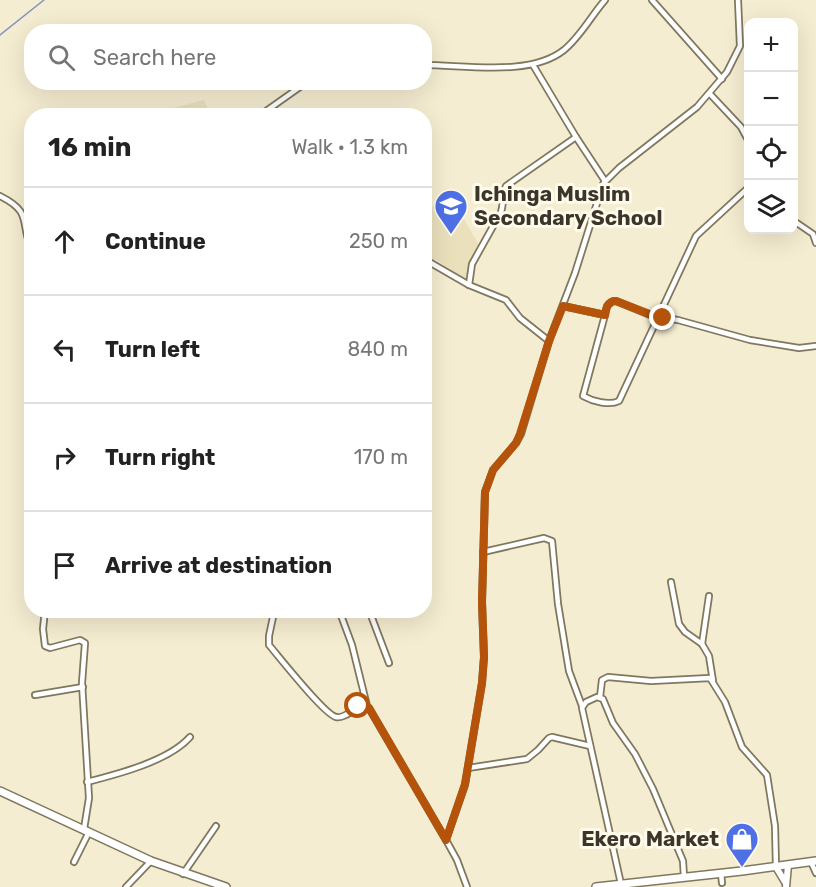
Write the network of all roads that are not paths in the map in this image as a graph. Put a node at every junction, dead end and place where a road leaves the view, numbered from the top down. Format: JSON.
{"nodes":[{"id":1,"x":605,"y":0,"type":"edge"},
{"id":2,"x":651,"y":0,"type":"edge"},
{"id":3,"x":738,"y":0,"type":"edge"},
{"id":4,"x":432,"y":65,"type":"edge"},
{"id":5,"x":533,"y":65,"type":"junction"},
{"id":6,"x":722,"y":79,"type":"junction"},
{"id":7,"x":296,"y":90,"type":"edge"},
{"id":8,"x":710,"y":94,"type":"junction"},
{"id":9,"x":270,"y":108,"type":"edge"},
{"id":10,"x":744,"y":133,"type":"edge"},
{"id":11,"x":576,"y":137,"type":"junction"},
{"id":12,"x":605,"y":181,"type":"junction"},
{"id":13,"x":744,"y":192,"type":"edge"},
{"id":14,"x":0,"y":196,"type":"edge"},
{"id":15,"x":24,"y":216,"type":"edge"},
{"id":16,"x":798,"y":224,"type":"edge"},
{"id":17,"x":816,"y":243,"type":"edge"},
{"id":18,"x":432,"y":263,"type":"edge"},
{"id":19,"x":469,"y":285,"type":"junction"},
{"id":20,"x":563,"y":306,"type":"junction"},
{"id":21,"x":605,"y":315,"type":"junction"},
{"id":22,"x":658,"y":317,"type":"junction"},
{"id":23,"x":549,"y":341,"type":"junction"},
{"id":24,"x":816,"y":346,"type":"edge"},
{"id":25,"x":483,"y":552,"type":"junction"},
{"id":26,"x":671,"y":582,"type":"dead end"},
{"id":27,"x":709,"y":596,"type":"dead end"},
{"id":28,"x":44,"y":618,"type":"edge"},
{"id":29,"x":273,"y":618,"type":"edge"},
{"id":30,"x":342,"y":618,"type":"edge"},
{"id":31,"x":372,"y":618,"type":"edge"},
{"id":32,"x":702,"y":644,"type":"junction"},
{"id":33,"x":389,"y":663,"type":"dead end"},
{"id":34,"x":714,"y":684,"type":"junction"},
{"id":35,"x":83,"y":687,"type":"junction"},
{"id":36,"x":35,"y":695,"type":"dead end"},
{"id":37,"x":600,"y":697,"type":"junction"},
{"id":38,"x":367,"y":706,"type":"junction"},
{"id":39,"x":582,"y":706,"type":"junction"},
{"id":40,"x":190,"y":737,"type":"dead end"},
{"id":41,"x":590,"y":746,"type":"junction"},
{"id":42,"x":468,"y":768,"type":"junction"},
{"id":43,"x":87,"y":782,"type":"junction"},
{"id":44,"x":0,"y":791,"type":"edge"},
{"id":45,"x":216,"y":826,"type":"dead end"},
{"id":46,"x":87,"y":830,"type":"junction"},
{"id":47,"x":446,"y":840,"type":"junction"},
{"id":48,"x":151,"y":861,"type":"junction"},
{"id":49,"x":814,"y":861,"type":"edge"},
{"id":50,"x":74,"y":862,"type":"dead end"},
{"id":51,"x":788,"y":865,"type":"junction"},
{"id":52,"x":777,"y":867,"type":"junction"},
{"id":53,"x":721,"y":873,"type":"junction"},
{"id":54,"x":816,"y":873,"type":"edge"},
{"id":55,"x":183,"y":874,"type":"junction"},
{"id":56,"x":684,"y":877,"type":"junction"},
{"id":57,"x":722,"y":883,"type":"dead end"},
{"id":58,"x":621,"y":884,"type":"junction"},
{"id":59,"x":786,"y":885,"type":"edge"},
{"id":60,"x":126,"y":887,"type":"edge"},
{"id":61,"x":226,"y":887,"type":"edge"},
{"id":62,"x":467,"y":887,"type":"edge"},
{"id":63,"x":598,"y":887,"type":"edge"}],
"edges":[{"from":1,"to":5,"type":"street"},
{"from":2,"to":6,"type":"street"},
{"from":3,"to":6,"type":"street"},
{"from":4,"to":5,"type":"street"},
{"from":5,"to":11,"type":"street"},
{"from":6,"to":8,"type":"street"},
{"from":7,"to":9,"type":"street"},
{"from":8,"to":10,"type":"street"},
{"from":8,"to":12,"type":"street"},
{"from":11,"to":12,"type":"street"},
{"from":11,"to":19,"type":"street"},
{"from":12,"to":20,"type":"street"},
{"from":13,"to":22,"type":"street"},
{"from":14,"to":15,"type":"street"},
{"from":16,"to":17,"type":"street"},
{"from":18,"to":19,"type":"street"},
{"from":19,"to":23,"type":"street"},
{"from":20,"to":21,"type":"street"},
{"from":20,"to":23,"type":"street"},
{"from":21,"to":22,"type":"street"},
{"from":21,"to":22,"type":"street"},
{"from":22,"to":24,"type":"street"},
{"from":23,"to":25,"type":"street"},
{"from":25,"to":39,"type":"street"},
{"from":25,"to":42,"type":"street"},
{"from":26,"to":32,"type":"street"},
{"from":27,"to":32,"type":"street"},
{"from":28,"to":35,"type":"street"},
{"from":29,"to":38,"type":"street"},
{"from":30,"to":38,"type":"street"},
{"from":31,"to":33,"type":"street"},
{"from":32,"to":34,"type":"street"},
{"from":34,"to":37,"type":"street"},
{"from":34,"to":52,"type":"street"},
{"from":35,"to":36,"type":"street"},
{"from":35,"to":43,"type":"street"},
{"from":37,"to":39,"type":"street"},
{"from":37,"to":56,"type":"street"},
{"from":38,"to":47,"type":"street"},
{"from":39,"to":41,"type":"street"},
{"from":40,"to":43,"type":"street"},
{"from":41,"to":42,"type":"street"},
{"from":41,"to":58,"type":"street"},
{"from":42,"to":47,"type":"street"},
{"from":43,"to":46,"type":"street"},
{"from":44,"to":46,"type":"highway"},
{"from":45,"to":55,"type":"street"},
{"from":46,"to":48,"type":"highway"},
{"from":46,"to":50,"type":"street"},
{"from":47,"to":62,"type":"street"},
{"from":48,"to":55,"type":"highway"},
{"from":48,"to":60,"type":"street"},
{"from":49,"to":51,"type":"highway"},
{"from":49,"to":54,"type":"street"},
{"from":51,"to":52,"type":"highway"},
{"from":51,"to":59,"type":"main road"},
{"from":52,"to":53,"type":"highway"},
{"from":52,"to":59,"type":"main road"},
{"from":53,"to":56,"type":"highway"},
{"from":53,"to":57,"type":"street"},
{"from":55,"to":61,"type":"highway"},
{"from":56,"to":58,"type":"highway"},
{"from":58,"to":63,"type":"highway"}]}
